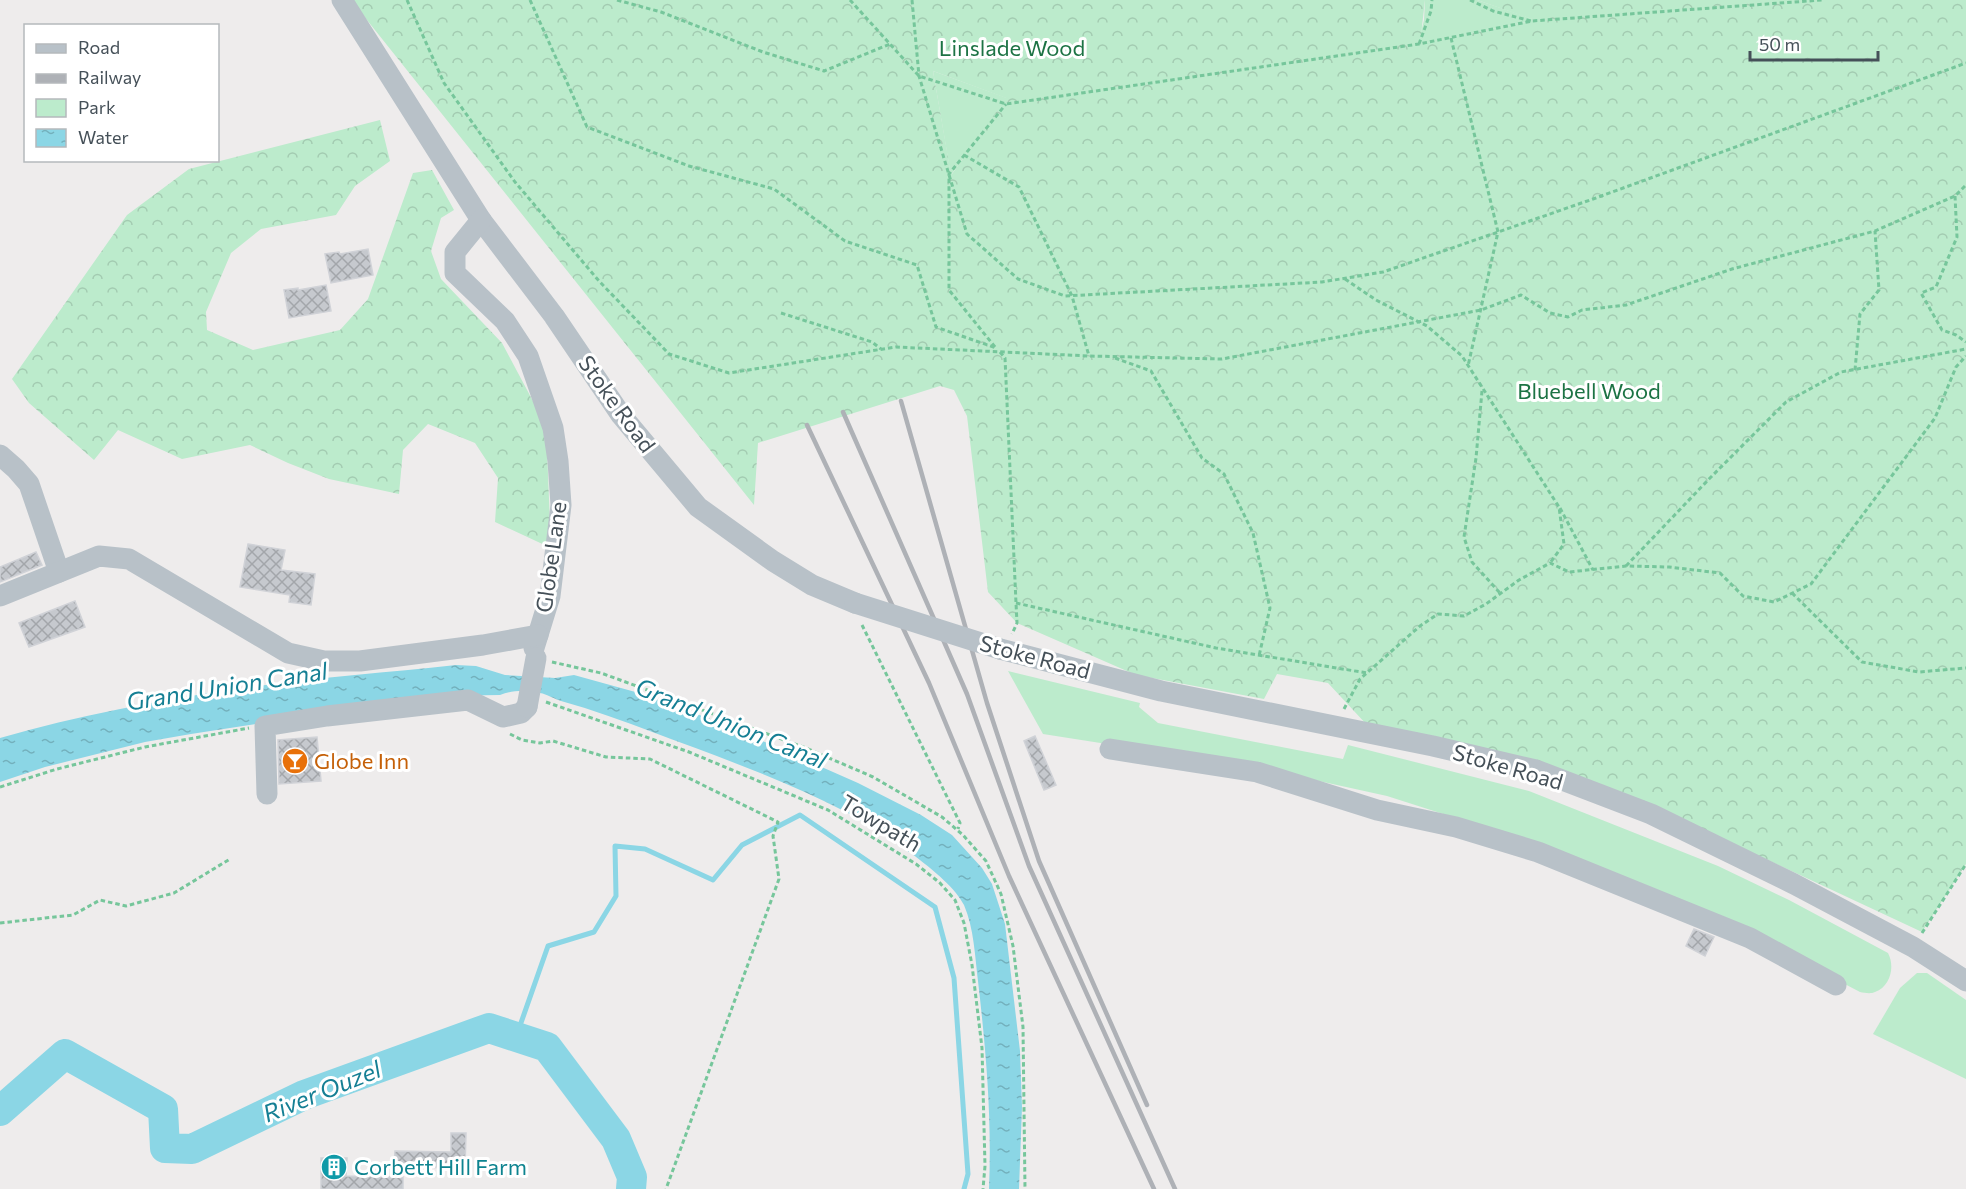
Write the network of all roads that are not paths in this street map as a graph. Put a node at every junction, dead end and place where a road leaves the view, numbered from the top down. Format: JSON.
{"nodes":[{"id":1,"x":342,"y":0,"type":"edge"},
{"id":2,"x":480,"y":220,"type":"junction"},
{"id":3,"x":0,"y":455,"type":"edge"},
{"id":4,"x":59,"y":572,"type":"junction"},
{"id":5,"x":0,"y":596,"type":"edge"},
{"id":6,"x":536,"y":647,"type":"junction"},
{"id":7,"x":1110,"y":749,"type":"dead end"},
{"id":8,"x":267,"y":794,"type":"dead end"},
{"id":9,"x":1966,"y":981,"type":"edge"},
{"id":10,"x":1836,"y":985,"type":"dead end"}],
"edges":[{"from":1,"to":2,"type":"street","name":"Stoke Road"},
{"from":2,"to":6,"type":"street","name":"Globe Lane"},
{"from":2,"to":9,"type":"street","name":"Stoke Road","bridge":true},
{"from":3,"to":4,"type":"street"},
{"from":4,"to":5,"type":"street"},
{"from":4,"to":6,"type":"street"},
{"from":6,"to":8,"type":"street","name":"Globe Lane","bridge":true},
{"from":7,"to":10,"type":"street"}]}
